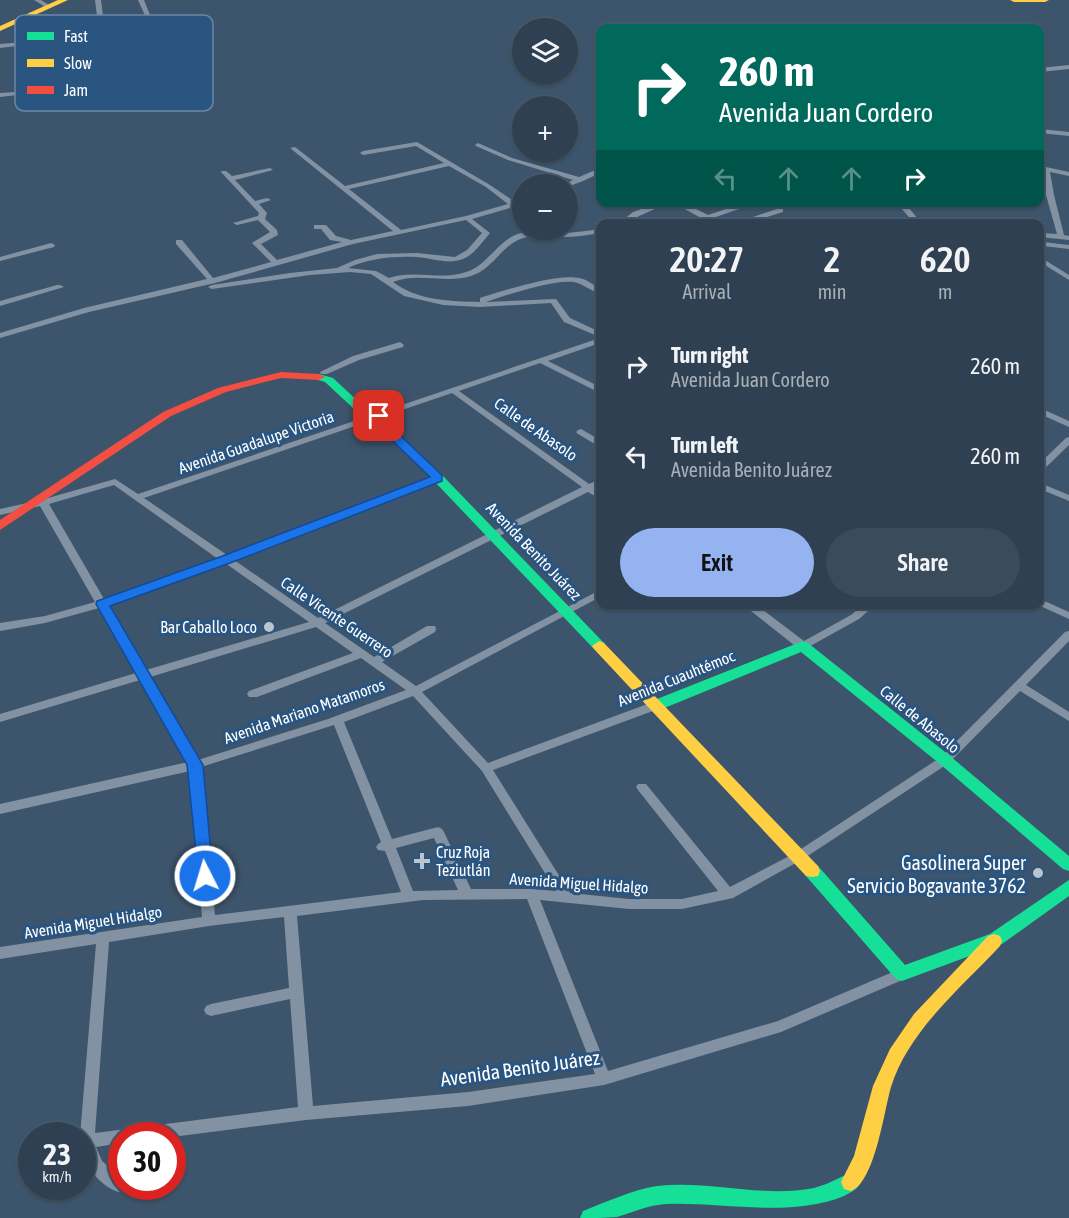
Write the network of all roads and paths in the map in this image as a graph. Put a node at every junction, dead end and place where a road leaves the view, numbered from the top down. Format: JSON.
{"nodes":[{"id":1,"x":64,"y":0,"type":"edge"},
{"id":2,"x":98,"y":0,"type":"edge"},
{"id":3,"x":141,"y":0,"type":"edge"},
{"id":4,"x":1014,"y":0,"type":"edge"},
{"id":5,"x":1045,"y":0,"type":"edge"},
{"id":6,"x":47,"y":3,"type":"edge"},
{"id":7,"x":24,"y":15,"type":"edge"},
{"id":8,"x":29,"y":15,"type":"edge"},
{"id":9,"x":100,"y":15,"type":"edge"},
{"id":10,"x":147,"y":15,"type":"edge"},
{"id":11,"x":15,"y":19,"type":"edge"},
{"id":12,"x":15,"y":22,"type":"edge"},
{"id":13,"x":0,"y":27,"type":"edge"},
{"id":14,"x":15,"y":44,"type":"edge"},
{"id":15,"x":0,"y":46,"type":"edge"},
{"id":16,"x":1069,"y":67,"type":"edge"},
{"id":17,"x":1058,"y":68,"type":"junction"},
{"id":18,"x":1044,"y":70,"type":"edge"},
{"id":19,"x":1064,"y":74,"type":"dead end"},
{"id":20,"x":2,"y":93,"type":"edge"},
{"id":21,"x":15,"y":94,"type":"dead end"},
{"id":22,"x":1044,"y":132,"type":"edge"},
{"id":23,"x":1069,"y":135,"type":"edge"},
{"id":24,"x":478,"y":145,"type":"dead end"},
{"id":25,"x":293,"y":148,"type":"dead end"},
{"id":26,"x":363,"y":153,"type":"dead end"},
{"id":27,"x":449,"y":164,"type":"junction"},
{"id":28,"x":270,"y":170,"type":"dead end"},
{"id":29,"x":224,"y":172,"type":"dead end"},
{"id":30,"x":596,"y":172,"type":"edge"},
{"id":31,"x":1069,"y":174,"type":"edge"},
{"id":32,"x":230,"y":179,"type":"junction"},
{"id":33,"x":581,"y":180,"type":"junction"},
{"id":34,"x":578,"y":181,"type":"edge"},
{"id":35,"x":345,"y":188,"type":"junction"},
{"id":36,"x":267,"y":200,"type":"dead end"},
{"id":37,"x":512,"y":201,"type":"edge"},
{"id":38,"x":254,"y":203,"type":"junction"},
{"id":39,"x":512,"y":206,"type":"edge"},
{"id":40,"x":655,"y":207,"type":"edge"},
{"id":41,"x":685,"y":207,"type":"edge"},
{"id":42,"x":741,"y":207,"type":"edge"},
{"id":43,"x":905,"y":207,"type":"edge"},
{"id":44,"x":780,"y":210,"type":"dead end"},
{"id":45,"x":262,"y":217,"type":"junction"},
{"id":46,"x":467,"y":218,"type":"junction"},
{"id":47,"x":707,"y":218,"type":"joint"},
{"id":48,"x":628,"y":219,"type":"edge"},
{"id":49,"x":751,"y":219,"type":"edge"},
{"id":50,"x":915,"y":219,"type":"edge"},
{"id":51,"x":237,"y":223,"type":"dead end"},
{"id":52,"x":317,"y":227,"type":"dead end"},
{"id":53,"x":596,"y":231,"type":"edge"},
{"id":54,"x":399,"y":232,"type":"junction"},
{"id":55,"x":578,"y":233,"type":"edge"},
{"id":56,"x":1044,"y":236,"type":"edge"},
{"id":57,"x":1065,"y":238,"type":"edge"},
{"id":58,"x":513,"y":240,"type":"edge"},
{"id":59,"x":180,"y":242,"type":"dead end"},
{"id":60,"x":352,"y":242,"type":"junction"},
{"id":61,"x":1046,"y":244,"type":"dead end"},
{"id":62,"x":51,"y":245,"type":"dead end"},
{"id":63,"x":1069,"y":247,"type":"edge"},
{"id":64,"x":0,"y":259,"type":"edge"},
{"id":65,"x":275,"y":262,"type":"junction"},
{"id":66,"x":1044,"y":262,"type":"edge"},
{"id":67,"x":338,"y":271,"type":"junction"},
{"id":68,"x":1069,"y":278,"type":"edge"},
{"id":69,"x":388,"y":280,"type":"junction"},
{"id":70,"x":578,"y":280,"type":"junction"},
{"id":71,"x":212,"y":281,"type":"junction"},
{"id":72,"x":596,"y":284,"type":"edge"},
{"id":73,"x":60,"y":287,"type":"dead end"},
{"id":74,"x":184,"y":288,"type":"junction"},
{"id":75,"x":596,"y":290,"type":"edge"},
{"id":76,"x":407,"y":294,"type":"junction"},
{"id":77,"x":0,"y":304,"type":"edge"},
{"id":78,"x":596,"y":333,"type":"edge"},
{"id":79,"x":0,"y":335,"type":"edge"},
{"id":80,"x":596,"y":341,"type":"edge"},
{"id":81,"x":400,"y":345,"type":"dead end"},
{"id":82,"x":540,"y":360,"type":"junction"},
{"id":83,"x":329,"y":377,"type":"junction"},
{"id":84,"x":596,"y":388,"type":"edge"},
{"id":85,"x":453,"y":390,"type":"junction"},
{"id":86,"x":1044,"y":413,"type":"edge"},
{"id":87,"x":376,"y":419,"type":"junction"},
{"id":88,"x":1069,"y":424,"type":"edge"},
{"id":89,"x":581,"y":432,"type":"dead end"},
{"id":90,"x":1069,"y":440,"type":"edge"},
{"id":91,"x":596,"y":441,"type":"edge"},
{"id":92,"x":1044,"y":464,"type":"edge"},
{"id":93,"x":438,"y":478,"type":"junction"},
{"id":94,"x":596,"y":484,"type":"edge"},
{"id":95,"x":589,"y":487,"type":"junction"},
{"id":96,"x":1044,"y":488,"type":"edge"},
{"id":97,"x":596,"y":493,"type":"edge"},
{"id":98,"x":137,"y":497,"type":"junction"},
{"id":99,"x":1069,"y":498,"type":"edge"},
{"id":100,"x":29,"y":506,"type":"junction"},
{"id":101,"x":0,"y":513,"type":"edge"},
{"id":102,"x":0,"y":520,"type":"edge"},
{"id":103,"x":0,"y":526,"type":"edge"},
{"id":104,"x":494,"y":536,"type":"junction"},
{"id":105,"x":225,"y":560,"type":"junction"},
{"id":106,"x":596,"y":595,"type":"edge"},
{"id":107,"x":102,"y":604,"type":"junction"},
{"id":108,"x":1044,"y":604,"type":"edge"},
{"id":109,"x":754,"y":609,"type":"edge"},
{"id":110,"x":865,"y":609,"type":"edge"},
{"id":111,"x":567,"y":610,"type":"junction"},
{"id":112,"x":1069,"y":616,"type":"edge"},
{"id":113,"x":317,"y":623,"type":"junction"},
{"id":114,"x":0,"y":627,"type":"edge"},
{"id":115,"x":431,"y":629,"type":"dead end"},
{"id":116,"x":1069,"y":635,"type":"edge"},
{"id":117,"x":803,"y":646,"type":"junction"},
{"id":118,"x":362,"y":654,"type":"junction"},
{"id":119,"x":374,"y":662,"type":"junction"},
{"id":120,"x":143,"y":675,"type":"junction"},
{"id":121,"x":1020,"y":686,"type":"junction"},
{"id":122,"x":415,"y":691,"type":"junction"},
{"id":123,"x":253,"y":694,"type":"dead end"},
{"id":124,"x":657,"y":705,"type":"junction"},
{"id":125,"x":0,"y":717,"type":"edge"},
{"id":126,"x":1069,"y":717,"type":"edge"},
{"id":127,"x":335,"y":721,"type":"junction"},
{"id":128,"x":945,"y":760,"type":"junction"},
{"id":129,"x":195,"y":765,"type":"junction"},
{"id":130,"x":486,"y":768,"type":"junction"},
{"id":131,"x":642,"y":787,"type":"dead end"},
{"id":132,"x":0,"y":809,"type":"edge"},
{"id":133,"x":386,"y":848,"type":"junction"},
{"id":134,"x":799,"y":856,"type":"junction"},
{"id":135,"x":1069,"y":865,"type":"edge"},
{"id":136,"x":1069,"y":887,"type":"edge"},
{"id":137,"x":464,"y":894,"type":"junction"},
{"id":138,"x":531,"y":894,"type":"junction"},
{"id":139,"x":728,"y":894,"type":"junction"},
{"id":140,"x":406,"y":897,"type":"junction"},
{"id":141,"x":566,"y":897,"type":"junction"},
{"id":142,"x":290,"y":910,"type":"junction"},
{"id":143,"x":209,"y":921,"type":"junction"},
{"id":144,"x":103,"y":936,"type":"junction"},
{"id":145,"x":996,"y":939,"type":"junction"},
{"id":146,"x":0,"y":953,"type":"edge"},
{"id":147,"x":902,"y":974,"type":"junction"},
{"id":148,"x":296,"y":992,"type":"junction"},
{"id":149,"x":211,"y":1010,"type":"dead end"},
{"id":150,"x":604,"y":1079,"type":"junction"},
{"id":151,"x":306,"y":1113,"type":"junction"},
{"id":152,"x":88,"y":1122,"type":"edge"},
{"id":153,"x":186,"y":1129,"type":"edge"},
{"id":154,"x":96,"y":1166,"type":"edge"},
{"id":155,"x":108,"y":1176,"type":"edge"},
{"id":156,"x":745,"y":1212,"type":"dead end"},
{"id":157,"x":810,"y":1214,"type":"dead end"},
{"id":158,"x":590,"y":1218,"type":"edge"}],
"edges":[{"from":1,"to":6,"type":"main road"},
{"from":2,"to":9,"type":"street"},
{"from":3,"to":10,"type":"street"},
{"from":4,"to":5,"type":"main road"},
{"from":6,"to":7,"type":"main road"},
{"from":6,"to":8,"type":"main road"},
{"from":11,"to":13,"type":"main road"},
{"from":12,"to":13,"type":"main road"},
{"from":14,"to":15,"type":"street"},
{"from":16,"to":17,"type":"street"},
{"from":17,"to":18,"type":"street"},
{"from":17,"to":19,"type":"street"},
{"from":20,"to":21,"type":"street"},
{"from":22,"to":23,"type":"street"},
{"from":24,"to":33,"type":"street"},
{"from":25,"to":35,"type":"street"},
{"from":26,"to":27,"type":"street"},
{"from":27,"to":35,"type":"street"},
{"from":27,"to":37,"type":"street"},
{"from":28,"to":32,"type":"street"},
{"from":29,"to":32,"type":"street"},
{"from":30,"to":33,"type":"street"},
{"from":31,"to":57,"type":"street"},
{"from":32,"to":38,"type":"street"},
{"from":33,"to":34,"type":"street"},
{"from":35,"to":54,"type":"street"},
{"from":36,"to":38,"type":"street"},
{"from":38,"to":45,"type":"street"},
{"from":39,"to":46,"type":"street"},
{"from":40,"to":48,"type":"street"},
{"from":41,"to":47,"type":"street"},
{"from":42,"to":47,"type":"street"},
{"from":43,"to":50,"type":"street"},
{"from":44,"to":49,"type":"street"},
{"from":45,"to":51,"type":"street"},
{"from":45,"to":65,"type":"street"},
{"from":46,"to":54,"type":"street"},
{"from":46,"to":67,"type":"street"},
{"from":52,"to":60,"type":"street"},
{"from":53,"to":55,"type":"street"},
{"from":54,"to":60,"type":"street"},
{"from":56,"to":57,"type":"street"},
{"from":58,"to":69,"type":"street"},
{"from":59,"to":71,"type":"street"},
{"from":60,"to":65,"type":"street"},
{"from":61,"to":63,"type":"street"},
{"from":62,"to":64,"type":"street"},
{"from":65,"to":71,"type":"street"},
{"from":66,"to":68,"type":"street"},
{"from":67,"to":69,"type":"street"},
{"from":67,"to":74,"type":"street"},
{"from":69,"to":76,"type":"street"},
{"from":70,"to":72,"type":"street"},
{"from":70,"to":75,"type":"street"},
{"from":70,"to":76,"type":"street"},
{"from":71,"to":74,"type":"street"},
{"from":73,"to":77,"type":"street"},
{"from":74,"to":79,"type":"street"},
{"from":76,"to":78,"type":"street"},
{"from":80,"to":82,"type":"street","name":"Avenida Guadalupe Victoria"},
{"from":81,"to":83,"type":"street"},
{"from":82,"to":84,"type":"street"},
{"from":82,"to":85,"type":"street","name":"Avenida Guadalupe Victoria"},
{"from":83,"to":87,"type":"main road","name":"Avenida Benito Juárez"},
{"from":83,"to":100,"type":"main road"},
{"from":85,"to":87,"type":"street","name":"Avenida Guadalupe Victoria"},
{"from":85,"to":95,"type":"street","name":"Calle de Abasolo"},
{"from":86,"to":88,"type":"street"},
{"from":87,"to":93,"type":"main road","name":"Avenida Benito Juárez"},
{"from":87,"to":98,"type":"street","name":"Avenida Guadalupe Victoria"},
{"from":89,"to":91,"type":"street"},
{"from":90,"to":92,"type":"street"},
{"from":93,"to":104,"type":"main road","name":"Avenida Benito Juárez"},
{"from":93,"to":105,"type":"street"},
{"from":94,"to":95,"type":"street"},
{"from":95,"to":97,"type":"street","name":"Calle de Abasolo"},
{"from":95,"to":104,"type":"street"},
{"from":96,"to":99,"type":"street"},
{"from":98,"to":100,"type":"street","name":"Calle Vicente Guerrero"},
{"from":98,"to":105,"type":"street","name":"Calle Vicente Guerrero"},
{"from":100,"to":101,"type":"street"},
{"from":100,"to":102,"type":"main road"},
{"from":100,"to":103,"type":"main road"},
{"from":100,"to":107,"type":"street"},
{"from":104,"to":111,"type":"main road","name":"Avenida Benito Juárez"},
{"from":104,"to":113,"type":"street"},
{"from":105,"to":107,"type":"street"},
{"from":105,"to":113,"type":"street","name":"Calle Vicente Guerrero"},
{"from":106,"to":111,"type":"street","name":"Avenida Mariano Matamoros"},
{"from":107,"to":114,"type":"street"},
{"from":107,"to":120,"type":"street"},
{"from":108,"to":112,"type":"street"},
{"from":109,"to":117,"type":"street","name":"Calle de Abasolo"},
{"from":110,"to":117,"type":"street","name":"Avenida Cuauhtémoc"},
{"from":111,"to":122,"type":"street","name":"Avenida Mariano Matamoros"},
{"from":111,"to":124,"type":"main road","name":"Avenida Benito Juárez"},
{"from":113,"to":118,"type":"street","name":"Calle Vicente Guerrero"},
{"from":113,"to":120,"type":"street"},
{"from":115,"to":119,"type":"street"},
{"from":116,"to":121,"type":"street","name":"Avenida Miguel Hidalgo"},
{"from":117,"to":124,"type":"main road","name":"Avenida Cuauhtémoc"},
{"from":117,"to":128,"type":"main road","name":"Calle de Abasolo"},
{"from":118,"to":119,"type":"street","name":"Calle Vicente Guerrero"},
{"from":118,"to":123,"type":"street"},
{"from":119,"to":122,"type":"street","name":"Calle Vicente Guerrero"},
{"from":120,"to":125,"type":"street"},
{"from":120,"to":129,"type":"street"},
{"from":121,"to":126,"type":"street"},
{"from":121,"to":128,"type":"street","name":"Avenida Miguel Hidalgo"},
{"from":122,"to":127,"type":"street","name":"Avenida Mariano Matamoros"},
{"from":122,"to":130,"type":"street","name":"Calle Vicente Guerrero"},
{"from":124,"to":130,"type":"street","name":"Avenida Cuauhtémoc"},
{"from":124,"to":134,"type":"main road","name":"Avenida Benito Juárez"},
{"from":127,"to":129,"type":"street","name":"Avenida Mariano Matamoros"},
{"from":127,"to":133,"type":"street"},
{"from":128,"to":134,"type":"street","name":"Avenida Miguel Hidalgo"},
{"from":128,"to":135,"type":"main road","name":"Calle de Abasolo"},
{"from":129,"to":132,"type":"street","name":"Avenida Mariano Matamoros"},
{"from":129,"to":143,"type":"street"},
{"from":130,"to":141,"type":"street","name":"Calle Vicente Guerrero"},
{"from":131,"to":139,"type":"street"},
{"from":133,"to":137,"type":"street"},
{"from":133,"to":140,"type":"street"},
{"from":134,"to":139,"type":"street","name":"Avenida Miguel Hidalgo"},
{"from":134,"to":147,"type":"main road","name":"Avenida Benito Juárez"},
{"from":136,"to":145,"type":"main road","name":"Avenida Benito Juárez"},
{"from":137,"to":138,"type":"street","name":"Avenida Miguel Hidalgo"},
{"from":137,"to":140,"type":"street","name":"Avenida Miguel Hidalgo"},
{"from":138,"to":141,"type":"street","name":"Avenida Miguel Hidalgo"},
{"from":138,"to":150,"type":"street"},
{"from":139,"to":141,"type":"street","name":"Avenida Miguel Hidalgo"},
{"from":140,"to":142,"type":"street","name":"Avenida Miguel Hidalgo"},
{"from":142,"to":143,"type":"street","name":"Avenida Miguel Hidalgo"},
{"from":142,"to":148,"type":"street"},
{"from":143,"to":144,"type":"street","name":"Avenida Miguel Hidalgo"},
{"from":144,"to":146,"type":"street","name":"Avenida Miguel Hidalgo"},
{"from":144,"to":152,"type":"street"},
{"from":145,"to":147,"type":"main road","name":"Avenida Benito Juárez"},
{"from":145,"to":157,"type":"main road"},
{"from":147,"to":150,"type":"street","name":"Avenida Benito Juárez"},
{"from":148,"to":149,"type":"street"},
{"from":148,"to":151,"type":"street"},
{"from":150,"to":151,"type":"street","name":"Avenida Benito Juárez"},
{"from":151,"to":153,"type":"street","name":"Avenida Benito Juárez"},
{"from":154,"to":155,"type":"street"},
{"from":156,"to":158,"type":"main road"}]}
